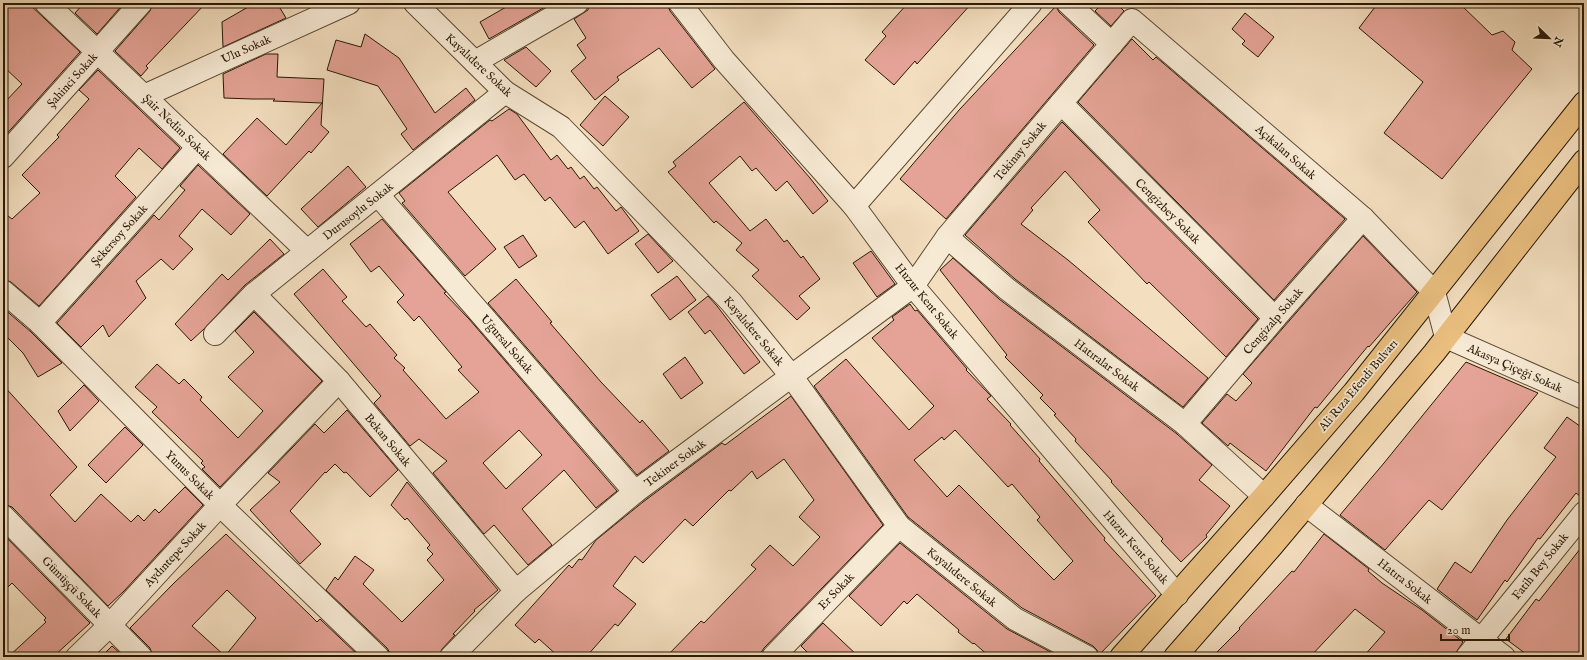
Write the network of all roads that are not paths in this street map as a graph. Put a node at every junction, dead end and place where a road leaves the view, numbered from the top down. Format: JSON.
{"nodes":[{"id":1,"x":46,"y":3,"type":"edge"},
{"id":2,"x":141,"y":3,"type":"edge"},
{"id":3,"x":349,"y":3,"type":"edge"},
{"id":4,"x":415,"y":3,"type":"edge"},
{"id":5,"x":577,"y":3,"type":"edge"},
{"id":6,"x":680,"y":3,"type":"edge"},
{"id":7,"x":1031,"y":3,"type":"edge"},
{"id":8,"x":1068,"y":3,"type":"edge"},
{"id":9,"x":1132,"y":20,"type":"joint"},
{"id":10,"x":1112,"y":44,"type":"junction"},
{"id":11,"x":97,"y":51,"type":"junction"},
{"id":12,"x":475,"y":62,"type":"junction"},
{"id":13,"x":505,"y":92,"type":"junction"},
{"id":14,"x":144,"y":96,"type":"junction"},
{"id":15,"x":1061,"y":103,"type":"junction"},
{"id":16,"x":1584,"y":103,"type":"edge"},
{"id":17,"x":198,"y":147,"type":"junction"},
{"id":18,"x":3,"y":157,"type":"edge"},
{"id":19,"x":1584,"y":161,"type":"edge"},
{"id":20,"x":378,"y":195,"type":"junction"},
{"id":21,"x":854,"y":206,"type":"junction"},
{"id":22,"x":1363,"y":218,"type":"junction"},
{"id":23,"x":947,"y":237,"type":"junction"},
{"id":24,"x":307,"y":251,"type":"junction"},
{"id":25,"x":913,"y":286,"type":"junction"},
{"id":26,"x":3,"y":291,"type":"edge"},
{"id":27,"x":1434,"y":292,"type":"junction"},
{"id":28,"x":254,"y":294,"type":"junction"},
{"id":29,"x":1275,"y":318,"type":"junction"},
{"id":30,"x":40,"y":323,"type":"junction"},
{"id":31,"x":215,"y":334,"type":"dead end"},
{"id":32,"x":1446,"y":337,"type":"junction"},
{"id":33,"x":792,"y":377,"type":"junction"},
{"id":34,"x":339,"y":381,"type":"junction"},
{"id":35,"x":1584,"y":398,"type":"edge"},
{"id":36,"x":1185,"y":424,"type":"junction"},
{"id":37,"x":635,"y":492,"type":"junction"},
{"id":38,"x":1264,"y":496,"type":"junction"},
{"id":39,"x":220,"y":505,"type":"junction"},
{"id":40,"x":1306,"y":505,"type":"junction"},
{"id":41,"x":1584,"y":513,"type":"edge"},
{"id":42,"x":3,"y":516,"type":"edge"},
{"id":43,"x":899,"y":526,"type":"junction"},
{"id":44,"x":516,"y":591,"type":"junction"},
{"id":45,"x":1177,"y":595,"type":"junction"},
{"id":46,"x":109,"y":626,"type":"junction"},
{"id":47,"x":1481,"y":640,"type":"junction"},
{"id":48,"x":77,"y":657,"type":"edge"},
{"id":49,"x":141,"y":657,"type":"edge"},
{"id":50,"x":378,"y":657,"type":"edge"},
{"id":51,"x":451,"y":657,"type":"edge"},
{"id":52,"x":772,"y":657,"type":"edge"},
{"id":53,"x":1087,"y":657,"type":"edge"},
{"id":54,"x":1121,"y":657,"type":"edge"},
{"id":55,"x":1175,"y":657,"type":"edge"},
{"id":56,"x":1467,"y":657,"type":"edge"},
{"id":57,"x":1504,"y":657,"type":"edge"}],
"edges":[{"from":1,"to":11,"type":"street","name":"Şair Nedim Sokak"},
{"from":2,"to":11,"type":"street","name":"Şahinci Sokak"},
{"from":3,"to":14,"type":"street","name":"Ulu Sokak"},
{"from":4,"to":12,"type":"street","name":"Kayalıdere Sokak"},
{"from":5,"to":12,"type":"street"},
{"from":6,"to":21,"type":"street","name":"Huzur Kent Sokak"},
{"from":7,"to":21,"type":"street"},
{"from":8,"to":10,"type":"street"},
{"from":9,"to":10,"type":"street","name":"Tekinay Sokak"},
{"from":9,"to":22,"type":"street","name":"Açıkalan Sokak"},
{"from":10,"to":15,"type":"street","name":"Tekinay Sokak"},
{"from":11,"to":14,"type":"street","name":"Şair Nedim Sokak"},
{"from":11,"to":18,"type":"street","name":"Şahinci Sokak"},
{"from":12,"to":13,"type":"street","name":"Kayalıdere Sokak"},
{"from":13,"to":20,"type":"street","name":"Durusoylu Sokak"},
{"from":13,"to":33,"type":"street","name":"Kayalıdere Sokak"},
{"from":14,"to":17,"type":"street","name":"Şair Nedim Sokak"},
{"from":15,"to":23,"type":"street","name":"Tekinay Sokak"},
{"from":15,"to":29,"type":"street","name":"Cengizbey Sokak"},
{"from":16,"to":27,"type":"main road","name":"Ali Rıza Efendi Bulvarı"},
{"from":17,"to":24,"type":"street","name":"Şair Nedim Sokak"},
{"from":17,"to":30,"type":"street","name":"Şekersoy Sokak"},
{"from":19,"to":32,"type":"main road"},
{"from":20,"to":24,"type":"street","name":"Durusoylu Sokak"},
{"from":20,"to":37,"type":"street","name":"Uğursal Sokak"},
{"from":21,"to":25,"type":"street","name":"Huzur Kent Sokak"},
{"from":22,"to":27,"type":"street","name":"Açıkalan Sokak"},
{"from":22,"to":29,"type":"street","name":"Cengizalp Sokak"},
{"from":23,"to":25,"type":"street","name":"Tekinay Sokak"},
{"from":23,"to":36,"type":"street","name":"Hatıralar Sokak"},
{"from":24,"to":28,"type":"street","name":"Durusoylu Sokak"},
{"from":25,"to":33,"type":"street","name":"Tekiner Sokak"},
{"from":25,"to":45,"type":"street","name":"Huzur Kent Sokak"},
{"from":26,"to":30,"type":"street","name":"Yunus Sokak"},
{"from":27,"to":32,"type":"street"},
{"from":27,"to":38,"type":"main road","name":"Ali Rıza Efendi Bulvarı"},
{"from":28,"to":31,"type":"street","name":"Durusoylu Sokak"},
{"from":28,"to":34,"type":"street","name":"Bekan Sokak"},
{"from":29,"to":36,"type":"street","name":"Cengizalp Sokak"},
{"from":30,"to":39,"type":"street","name":"Yunus Sokak"},
{"from":32,"to":35,"type":"street","name":"Akasya Çiçeği Sokak"},
{"from":32,"to":40,"type":"main road"},
{"from":33,"to":37,"type":"street","name":"Tekiner Sokak"},
{"from":33,"to":43,"type":"street","name":"Kayalıdere Sokak"},
{"from":34,"to":39,"type":"street","name":"Aydıntepe Sokak"},
{"from":34,"to":44,"type":"street","name":"Bekan Sokak"},
{"from":36,"to":38,"type":"street","name":"Hatıralar Sokak"},
{"from":37,"to":44,"type":"street","name":"Tekiner Sokak"},
{"from":38,"to":45,"type":"main road","name":"Ali Rıza Efendi Bulvarı"},
{"from":39,"to":46,"type":"street","name":"Aydıntepe Sokak"},
{"from":39,"to":50,"type":"street","name":"Yunus Sokak"},
{"from":40,"to":47,"type":"street","name":"Hatıra Sokak"},
{"from":40,"to":55,"type":"main road"},
{"from":41,"to":47,"type":"street","name":"Fatih Bey Sokak"},
{"from":42,"to":46,"type":"street","name":"Gümüşçü Sokak"},
{"from":43,"to":52,"type":"street","name":"Er Sokak"},
{"from":43,"to":53,"type":"street","name":"Kayalıdere Sokak"},
{"from":44,"to":51,"type":"street","name":"Tekiner Sokak"},
{"from":45,"to":54,"type":"main road","name":"Ali Rıza Efendi Bulvarı"},
{"from":46,"to":48,"type":"street","name":"Aydıntepe Sokak"},
{"from":46,"to":49,"type":"street","name":"Gümüşçü Sokak"},
{"from":47,"to":56,"type":"street","name":"Fatih Bey Sokak"},
{"from":47,"to":57,"type":"street","name":"Hatıra Sokak"}]}
